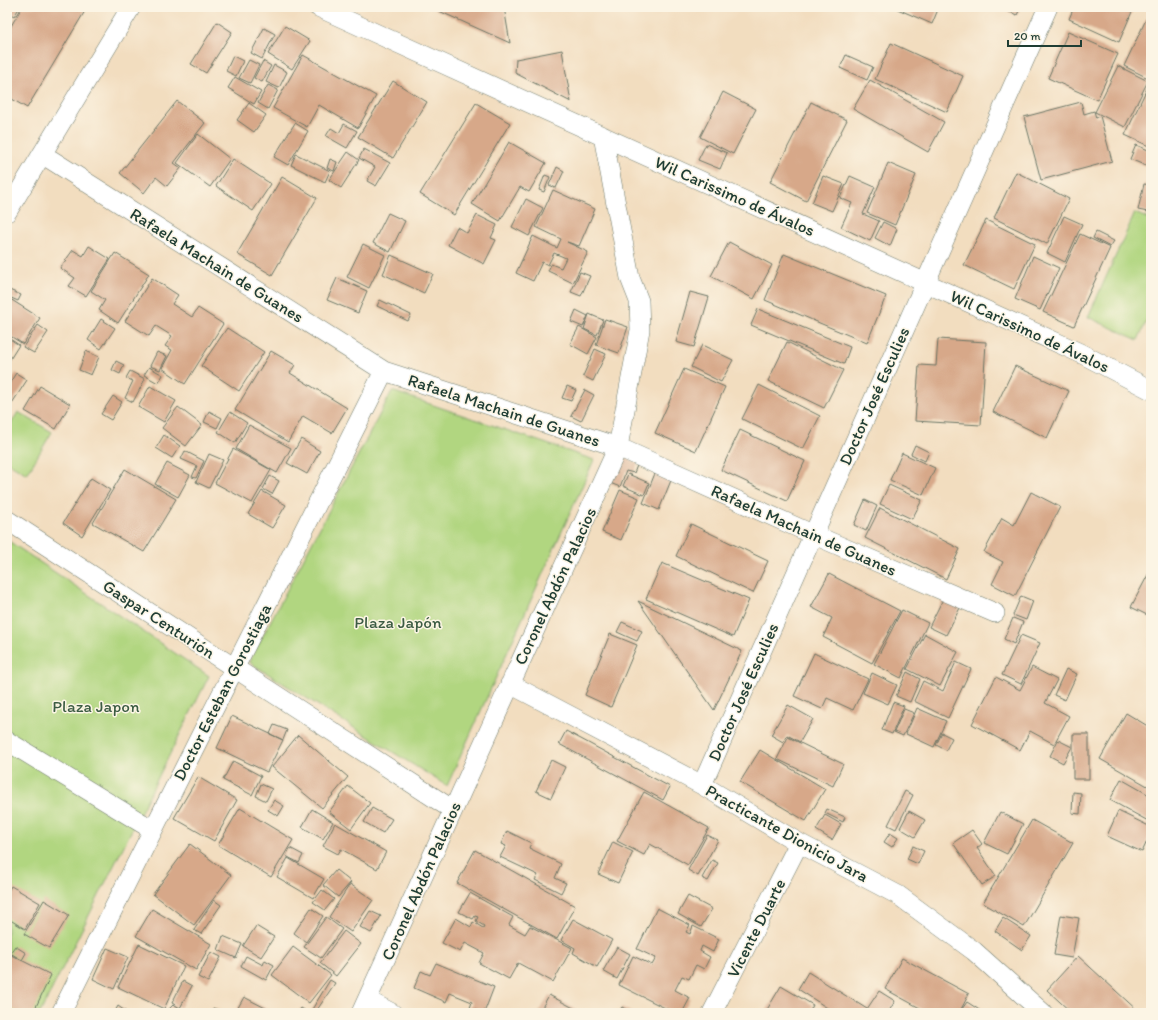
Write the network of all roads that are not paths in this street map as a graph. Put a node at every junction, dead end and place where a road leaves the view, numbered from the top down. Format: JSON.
{"nodes":[{"id":1,"x":132,"y":7,"type":"edge"},
{"id":2,"x":318,"y":7,"type":"edge"},
{"id":3,"x":1048,"y":7,"type":"edge"},
{"id":4,"x":603,"y":136,"type":"junction"},
{"id":5,"x":42,"y":154,"type":"junction"},
{"id":6,"x":7,"y":212,"type":"edge"},
{"id":7,"x":925,"y":282,"type":"junction"},
{"id":8,"x":384,"y":371,"type":"junction"},
{"id":9,"x":1151,"y":390,"type":"edge"},
{"id":10,"x":618,"y":447,"type":"junction"},
{"id":11,"x":7,"y":520,"type":"edge"},
{"id":12,"x":812,"y":534,"type":"junction"},
{"id":13,"x":994,"y":613,"type":"dead end"},
{"id":14,"x":235,"y":668,"type":"junction"},
{"id":15,"x":510,"y":684,"type":"junction"},
{"id":16,"x":7,"y":741,"type":"edge"},
{"id":17,"x":702,"y":785,"type":"junction"},
{"id":18,"x":452,"y":810,"type":"junction"},
{"id":19,"x":153,"y":830,"type":"junction"},
{"id":20,"x":799,"y":844,"type":"junction"},
{"id":21,"x":364,"y":1006,"type":"edge"},
{"id":22,"x":1034,"y":1010,"type":"edge"},
{"id":23,"x":61,"y":1013,"type":"edge"},
{"id":24,"x":392,"y":1013,"type":"edge"},
{"id":25,"x":712,"y":1013,"type":"edge"}],
"edges":[{"from":1,"to":5,"type":"street"},
{"from":2,"to":4,"type":"street","name":"Wil Carissimo de Ávalos"},
{"from":3,"to":7,"type":"street","name":"Doctor José Esculies"},
{"from":4,"to":7,"type":"street","name":"Wil Carissimo de Ávalos"},
{"from":4,"to":10,"type":"street","name":"Coronel Abdón Palacios"},
{"from":5,"to":6,"type":"street"},
{"from":5,"to":8,"type":"street","name":"Rafaela Machain de Guanes"},
{"from":7,"to":9,"type":"street","name":"Wil Carissimo de Ávalos"},
{"from":7,"to":12,"type":"street","name":"Doctor José Esculies"},
{"from":8,"to":10,"type":"street","name":"Rafaela Machain de Guanes"},
{"from":8,"to":14,"type":"street","name":"Doctor Esteban Gorostiaga"},
{"from":10,"to":12,"type":"street","name":"Rafaela Machain de Guanes"},
{"from":10,"to":15,"type":"street","name":"Coronel Abdón Palacios"},
{"from":11,"to":14,"type":"street","name":"Gaspar Centurión"},
{"from":12,"to":13,"type":"street","name":"Rafaela Machain de Guanes"},
{"from":12,"to":17,"type":"street","name":"Doctor José Esculies"},
{"from":14,"to":18,"type":"street","name":"Gaspar Centurión"},
{"from":14,"to":19,"type":"street","name":"Doctor Esteban Gorostiaga"},
{"from":15,"to":17,"type":"street","name":"Practicante Dionicio Jara"},
{"from":15,"to":18,"type":"street","name":"Coronel Abdón Palacios"},
{"from":16,"to":19,"type":"street"},
{"from":17,"to":20,"type":"street","name":"Practicante Dionicio Jara"},
{"from":18,"to":21,"type":"street","name":"Coronel Abdón Palacios"},
{"from":19,"to":23,"type":"street","name":"Doctor Esteban Gorostiaga"},
{"from":20,"to":22,"type":"street","name":"Practicante Dionicio Jara"},
{"from":20,"to":25,"type":"street","name":"Vicente Duarte"},
{"from":21,"to":24,"type":"street"}]}
